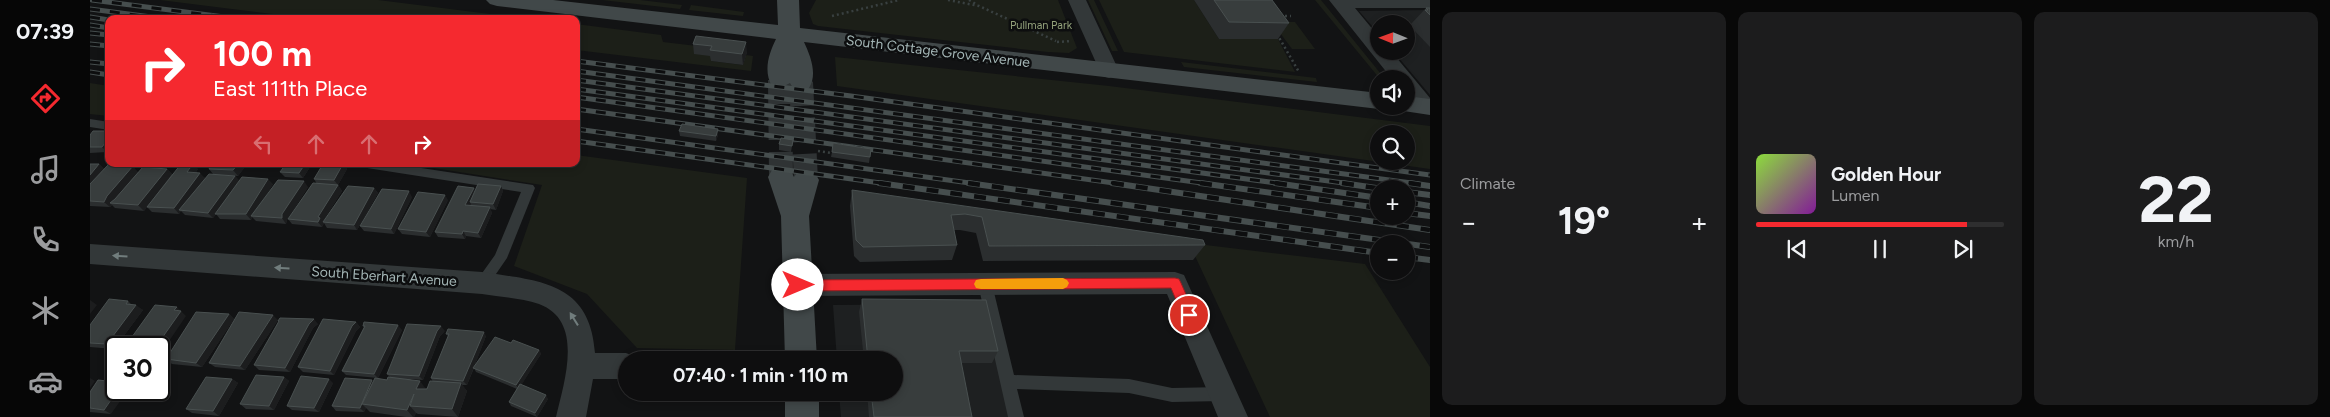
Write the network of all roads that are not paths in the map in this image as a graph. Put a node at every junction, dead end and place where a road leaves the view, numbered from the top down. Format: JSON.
{"nodes":[{"id":1,"x":497,"y":0,"type":"edge"},
{"id":2,"x":1077,"y":0,"type":"edge"},
{"id":3,"x":789,"y":1,"type":"edge"},
{"id":4,"x":1340,"y":2,"type":"edge"},
{"id":5,"x":1430,"y":3,"type":"edge"},
{"id":6,"x":789,"y":34,"type":"junction"},
{"id":7,"x":1370,"y":39,"type":"edge"},
{"id":8,"x":1387,"y":60,"type":"edge"},
{"id":9,"x":1396,"y":70,"type":"edge"},
{"id":10,"x":1110,"y":71,"type":"junction"},
{"id":11,"x":790,"y":81,"type":"tunnel mouth"},
{"id":12,"x":1370,"y":100,"type":"edge"},
{"id":13,"x":90,"y":123,"type":"edge"},
{"id":14,"x":105,"y":125,"type":"edge"},
{"id":15,"x":387,"y":167,"type":"edge"},
{"id":16,"x":793,"y":178,"type":"tunnel mouth"},
{"id":17,"x":90,"y":254,"type":"edge"},
{"id":18,"x":482,"y":283,"type":"junction"},
{"id":19,"x":985,"y":284,"type":"junction"},
{"id":20,"x":798,"y":285,"type":"junction"},
{"id":21,"x":800,"y":351,"type":"edge"},
{"id":22,"x":580,"y":366,"type":"junction"},
{"id":23,"x":618,"y":366,"type":"edge"},
{"id":24,"x":1008,"y":382,"type":"junction"},
{"id":25,"x":802,"y":401,"type":"edge"},
{"id":26,"x":1228,"y":406,"type":"edge"},
{"id":27,"x":572,"y":417,"type":"edge"},
{"id":28,"x":802,"y":417,"type":"edge"},
{"id":29,"x":1016,"y":417,"type":"edge"}],
"edges":[{"from":1,"to":6,"type":"street","name":"South Cottage Grove Avenue"},
{"from":2,"to":10,"type":"street"},
{"from":3,"to":6,"type":"street"},
{"from":4,"to":5,"type":"street"},
{"from":4,"to":7,"type":"street"},
{"from":6,"to":10,"type":"street","name":"South Cottage Grove Avenue"},
{"from":6,"to":11,"type":"street"},
{"from":8,"to":9,"type":"street"},
{"from":10,"to":12,"type":"street","name":"South Cottage Grove Avenue"},
{"from":13,"to":14,"type":"lane"},
{"from":15,"to":18,"type":"lane"},
{"from":16,"to":20,"type":"street"},
{"from":18,"to":17,"type":"street","name":"South Eberhart Avenue","one_way":true},
{"from":22,"to":18,"type":"street","name":"South Eberhart Avenue","one_way":true},
{"from":19,"to":20,"type":"street"},
{"from":19,"to":24,"type":"lane"},
{"from":19,"to":26,"type":"street"},
{"from":20,"to":21,"type":"street"},
{"from":22,"to":23,"type":"street"},
{"from":22,"to":27,"type":"street","name":"South Eberhart Avenue"},
{"from":24,"to":26,"type":"lane"},
{"from":24,"to":29,"type":"lane"},
{"from":25,"to":28,"type":"street"}]}
